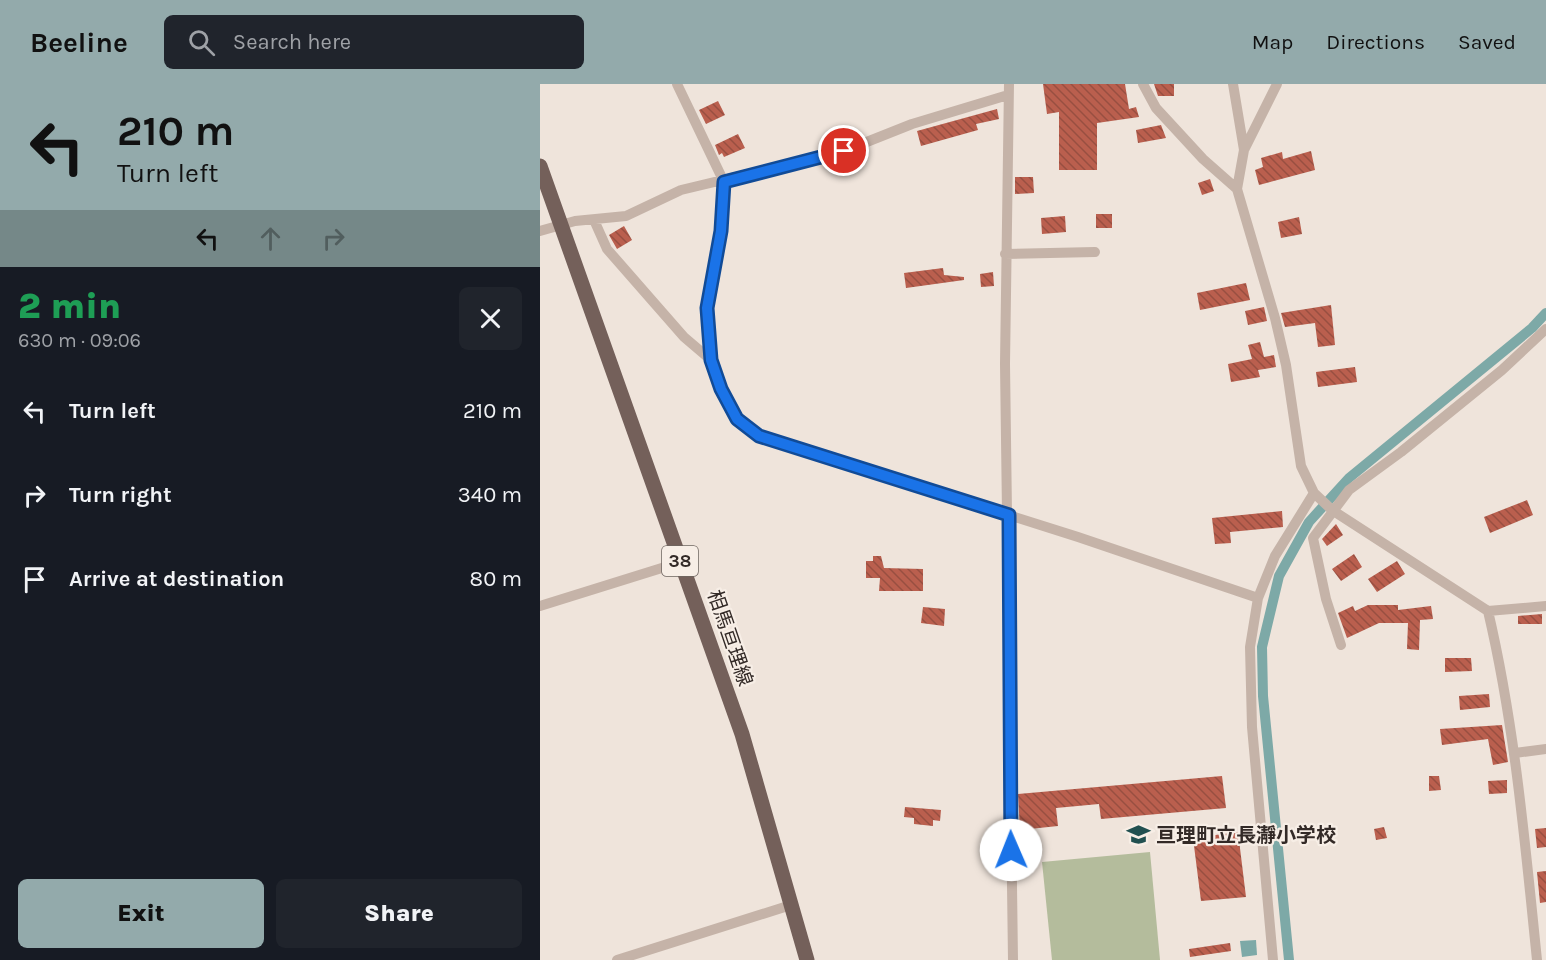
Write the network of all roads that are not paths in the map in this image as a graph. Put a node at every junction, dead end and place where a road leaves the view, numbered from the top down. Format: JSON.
{"nodes":[{"id":1,"x":677,"y":84,"type":"edge"},
{"id":2,"x":1143,"y":84,"type":"edge"},
{"id":3,"x":1233,"y":84,"type":"edge"},
{"id":4,"x":1277,"y":84,"type":"edge"},
{"id":5,"x":1008,"y":89,"type":"edge"},
{"id":6,"x":1244,"y":150,"type":"junction"},
{"id":7,"x":540,"y":166,"type":"edge"},
{"id":8,"x":724,"y":182,"type":"junction"},
{"id":9,"x":1237,"y":189,"type":"junction"},
{"id":10,"x":594,"y":220,"type":"junction"},
{"id":11,"x":561,"y":225,"type":"junction"},
{"id":12,"x":540,"y":231,"type":"edge"},
{"id":13,"x":1095,"y":252,"type":"dead end"},
{"id":14,"x":1005,"y":254,"type":"junction"},
{"id":15,"x":1546,"y":329,"type":"edge"},
{"id":16,"x":711,"y":360,"type":"junction"},
{"id":17,"x":1314,"y":493,"type":"junction"},
{"id":18,"x":1332,"y":510,"type":"junction"},
{"id":19,"x":1009,"y":515,"type":"junction"},
{"id":20,"x":681,"y":562,"type":"junction"},
{"id":21,"x":1258,"y":598,"type":"junction"},
{"id":22,"x":540,"y":606,"type":"edge"},
{"id":23,"x":1546,"y":606,"type":"edge"},
{"id":24,"x":1488,"y":611,"type":"junction"},
{"id":25,"x":1341,"y":645,"type":"dead end"},
{"id":26,"x":1546,"y":750,"type":"edge"},
{"id":27,"x":1515,"y":753,"type":"junction"},
{"id":28,"x":791,"y":905,"type":"junction"},
{"id":29,"x":1533,"y":920,"type":"junction"},
{"id":30,"x":1546,"y":920,"type":"edge"},
{"id":31,"x":616,"y":960,"type":"edge"},
{"id":32,"x":807,"y":960,"type":"edge"},
{"id":33,"x":1013,"y":960,"type":"edge"},
{"id":34,"x":1273,"y":960,"type":"edge"},
{"id":35,"x":1538,"y":960,"type":"edge"}],
"edges":[{"from":1,"to":8,"type":"street"},
{"from":2,"to":9,"type":"street"},
{"from":3,"to":6,"type":"street"},
{"from":4,"to":6,"type":"street"},
{"from":5,"to":8,"type":"street"},
{"from":5,"to":14,"type":"street"},
{"from":6,"to":9,"type":"street"},
{"from":7,"to":11,"type":"main road","name":"相馬亘理線","number":"38"},
{"from":8,"to":10,"type":"street"},
{"from":8,"to":16,"type":"street"},
{"from":9,"to":17,"type":"street"},
{"from":10,"to":11,"type":"street"},
{"from":10,"to":16,"type":"street"},
{"from":11,"to":12,"type":"street"},
{"from":11,"to":20,"type":"main road","name":"相馬亘理線","number":"38"},
{"from":13,"to":14,"type":"street"},
{"from":14,"to":19,"type":"street"},
{"from":15,"to":18,"type":"street"},
{"from":16,"to":19,"type":"street"},
{"from":17,"to":18,"type":"street"},
{"from":17,"to":21,"type":"street"},
{"from":18,"to":24,"type":"street"},
{"from":18,"to":25,"type":"street"},
{"from":19,"to":21,"type":"street"},
{"from":19,"to":33,"type":"street"},
{"from":20,"to":22,"type":"street"},
{"from":20,"to":28,"type":"main road","name":"相馬亘理線","number":"38"},
{"from":21,"to":34,"type":"street"},
{"from":23,"to":24,"type":"street"},
{"from":24,"to":27,"type":"street"},
{"from":26,"to":27,"type":"street"},
{"from":27,"to":29,"type":"street"},
{"from":28,"to":31,"type":"street"},
{"from":28,"to":32,"type":"main road","name":"相馬亘理線","number":"38"},
{"from":29,"to":30,"type":"street"},
{"from":29,"to":35,"type":"street"}]}
